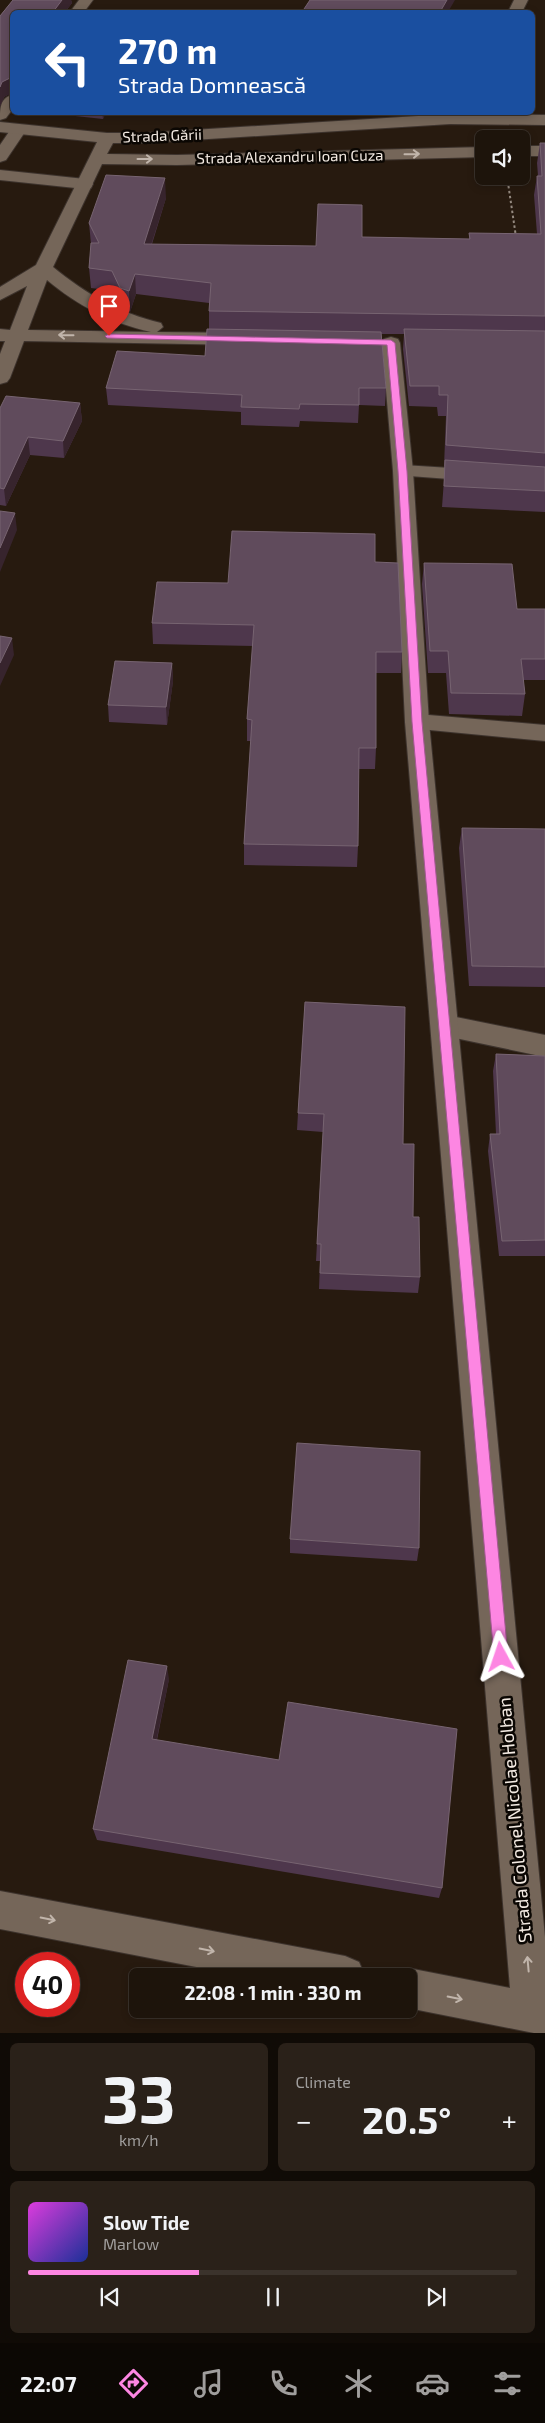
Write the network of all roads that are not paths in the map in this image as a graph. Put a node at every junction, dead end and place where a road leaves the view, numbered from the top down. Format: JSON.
{"nodes":[{"id":1,"x":10,"y":103,"type":"edge"},
{"id":2,"x":0,"y":116,"type":"edge"},
{"id":3,"x":453,"y":116,"type":"edge"},
{"id":4,"x":545,"y":120,"type":"edge"},
{"id":5,"x":0,"y":127,"type":"edge"},
{"id":6,"x":19,"y":129,"type":"junction"},
{"id":7,"x":107,"y":138,"type":"junction"},
{"id":8,"x":530,"y":151,"type":"edge"},
{"id":9,"x":545,"y":151,"type":"edge"},
{"id":10,"x":475,"y":152,"type":"edge"},
{"id":11,"x":0,"y":157,"type":"edge"},
{"id":12,"x":96,"y":159,"type":"junction"},
{"id":13,"x":0,"y":175,"type":"edge"},
{"id":14,"x":84,"y":184,"type":"junction"},
{"id":15,"x":43,"y":268,"type":"junction"},
{"id":16,"x":0,"y":295,"type":"edge"},
{"id":17,"x":9,"y":335,"type":"edge"},
{"id":18,"x":220,"y":338,"type":"junction"},
{"id":19,"x":258,"y":339,"type":"edge"},
{"id":20,"x":391,"y":343,"type":"dead end"},
{"id":21,"x":0,"y":378,"type":"edge"},
{"id":22,"x":403,"y":471,"type":"junction"},
{"id":23,"x":545,"y":480,"type":"edge"},
{"id":24,"x":417,"y":722,"type":"junction"},
{"id":25,"x":545,"y":732,"type":"edge"},
{"id":26,"x":446,"y":1026,"type":"junction"},
{"id":27,"x":545,"y":1046,"type":"edge"},
{"id":28,"x":0,"y":1910,"type":"edge"},
{"id":29,"x":303,"y":1968,"type":"edge"},
{"id":30,"x":417,"y":1990,"type":"edge"},
{"id":31,"x":536,"y":2020,"type":"edge"}],
"edges":[{"from":1,"to":2,"type":"street"},
{"from":3,"to":4,"type":"street","name":"Strada Gării"},
{"from":3,"to":7,"type":"street","name":"Strada Gării"},
{"from":5,"to":6,"type":"street"},
{"from":6,"to":7,"type":"street"},
{"from":6,"to":11,"type":"street"},
{"from":7,"to":12,"type":"street","name":"Strada Gării"},
{"from":8,"to":9,"type":"street"},
{"from":12,"to":10,"type":"street","name":"Strada Alexandru Ioan Cuza","one_way":true},
{"from":12,"to":14,"type":"street","name":"Strada Gării"},
{"from":13,"to":14,"type":"street"},
{"from":14,"to":15,"type":"street","name":"Strada Gării"},
{"from":15,"to":16,"type":"street"},
{"from":15,"to":17,"type":"street","name":"Strada Gării"},
{"from":15,"to":18,"type":"street"},
{"from":18,"to":17,"type":"street","one_way":true},
{"from":17,"to":21,"type":"street","name":"Strada Gării"},
{"from":18,"to":19,"type":"street"},
{"from":20,"to":22,"type":"street","name":"Strada Colonel Nicolae Holban"},
{"from":22,"to":23,"type":"street"},
{"from":22,"to":24,"type":"street","name":"Strada Colonel Nicolae Holban"},
{"from":24,"to":25,"type":"street"},
{"from":24,"to":26,"type":"street","name":"Strada Colonel Nicolae Holban"},
{"from":26,"to":27,"type":"street"},
{"from":31,"to":26,"type":"street","name":"Strada Colonel Nicolae Holban","one_way":true},
{"from":28,"to":29,"type":"street","one_way":true},
{"from":30,"to":31,"type":"street","one_way":true}]}
